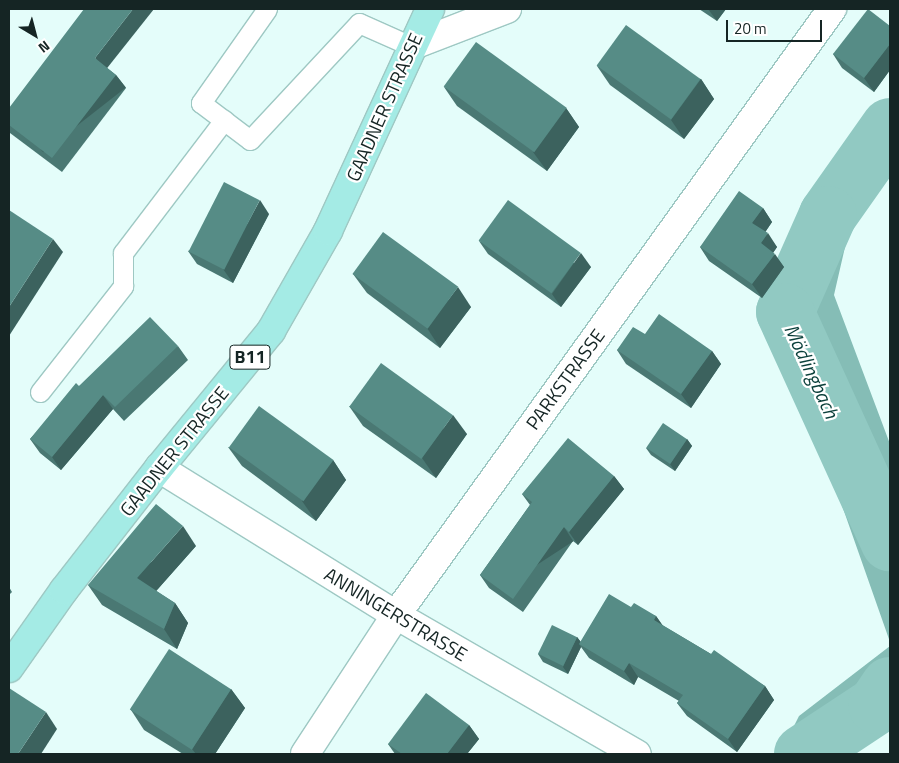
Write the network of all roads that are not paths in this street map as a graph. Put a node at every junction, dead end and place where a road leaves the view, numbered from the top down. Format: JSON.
{"nodes":[{"id":1,"x":267,"y":9,"type":"edge"},
{"id":2,"x":430,"y":9,"type":"edge"},
{"id":3,"x":507,"y":9,"type":"edge"},
{"id":4,"x":832,"y":9,"type":"edge"},
{"id":5,"x":411,"y":46,"type":"junction"},
{"id":6,"x":224,"y":120,"type":"junction"},
{"id":7,"x":40,"y":392,"type":"dead end"},
{"id":8,"x":159,"y":468,"type":"junction"},
{"id":9,"x":396,"y":615,"type":"junction"},
{"id":10,"x":9,"y":668,"type":"edge"},
{"id":11,"x":305,"y":754,"type":"edge"},
{"id":12,"x":637,"y":754,"type":"edge"}],
"edges":[{"from":1,"to":6,"type":"lane"},
{"from":2,"to":5,"type":"main road","name":"GAADNER STRASSE","number":"B11"},
{"from":3,"to":5,"type":"street"},
{"from":4,"to":9,"type":"street","name":"PARKSTRASSE"},
{"from":5,"to":6,"type":"lane"},
{"from":5,"to":8,"type":"main road","name":"GAADNER STRASSE","number":"B11"},
{"from":6,"to":7,"type":"lane"},
{"from":8,"to":9,"type":"street","name":"ANNINGERSTRASSE"},
{"from":8,"to":10,"type":"main road","name":"GAADNER STRASSE","number":"B11"},
{"from":9,"to":11,"type":"street","name":"PARKSTRASSE"},
{"from":9,"to":12,"type":"street","name":"ANNINGERSTRASSE"}]}
